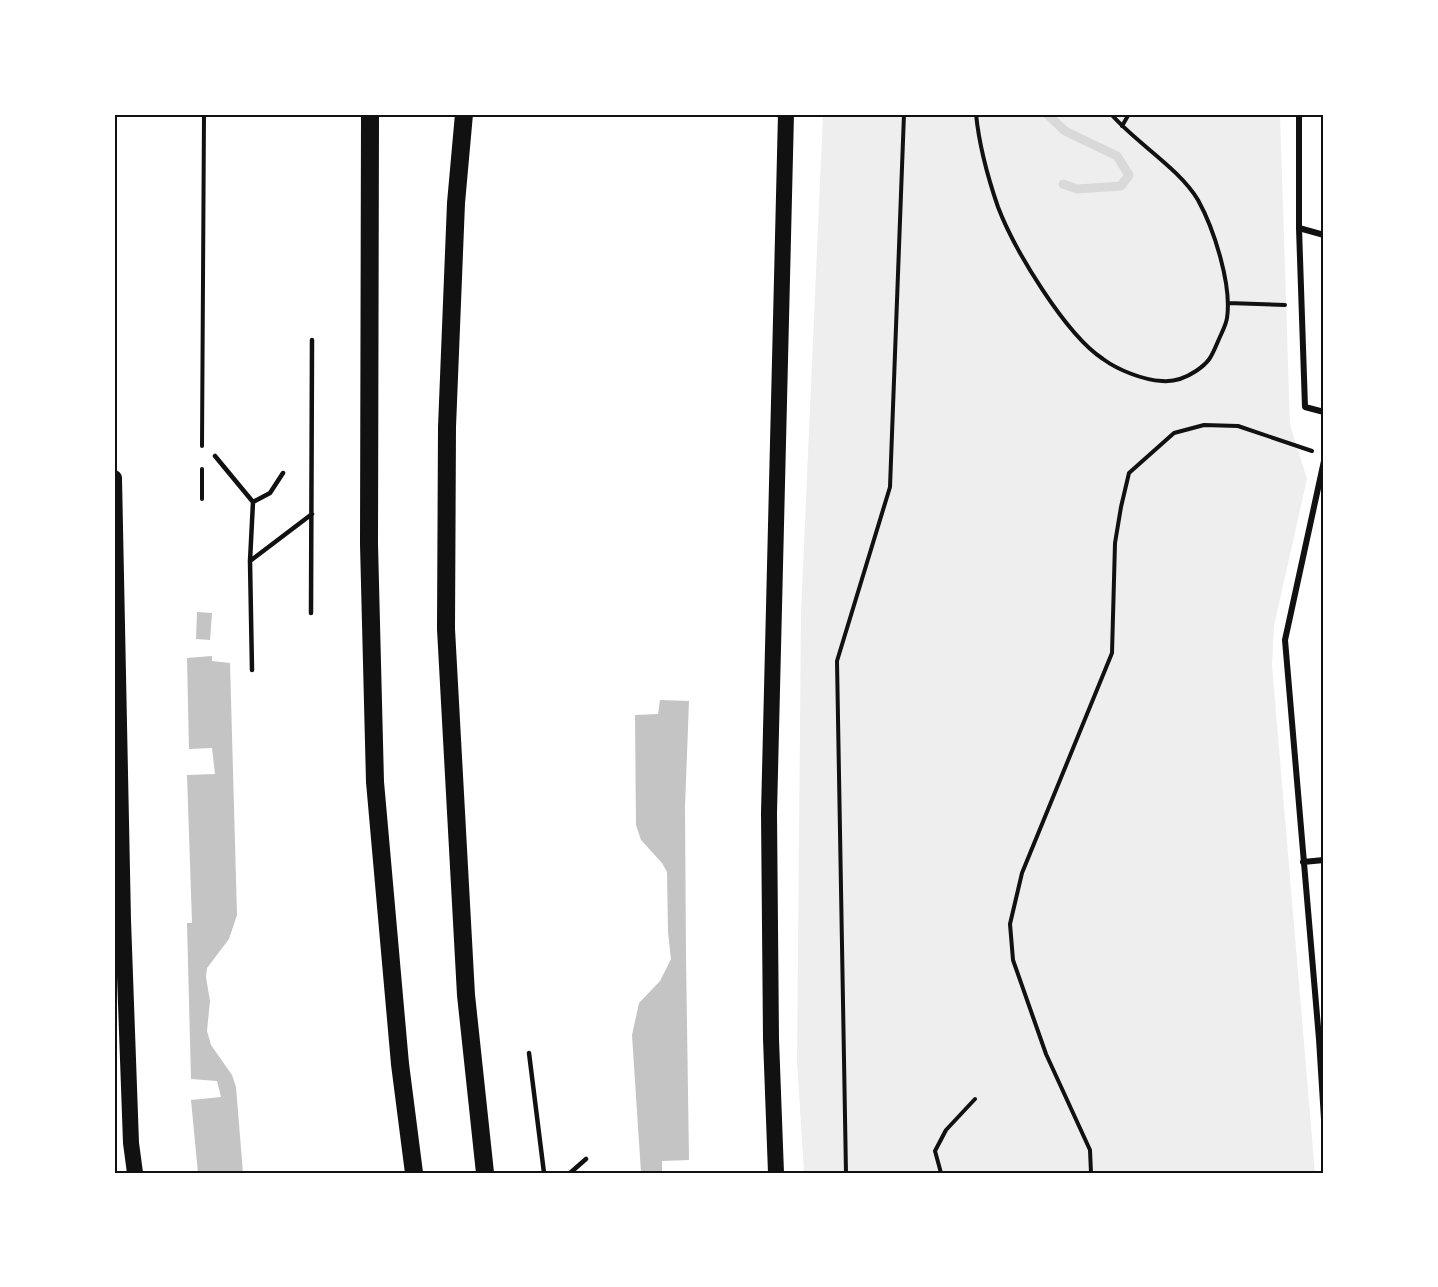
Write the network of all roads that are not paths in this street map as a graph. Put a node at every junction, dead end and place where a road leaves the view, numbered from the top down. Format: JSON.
{"nodes":[{"id":1,"x":370,"y":114,"type":"edge"},
{"id":2,"x":464,"y":114,"type":"edge"},
{"id":3,"x":786,"y":114,"type":"edge"},
{"id":4,"x":1299,"y":114,"type":"edge"},
{"id":5,"x":1299,"y":228,"type":"junction"},
{"id":6,"x":1324,"y":235,"type":"edge"},
{"id":7,"x":312,"y":340,"type":"dead end"},
{"id":8,"x":1324,"y":412,"type":"edge"},
{"id":9,"x":215,"y":456,"type":"dead end"},
{"id":10,"x":1324,"y":461,"type":"edge"},
{"id":11,"x":284,"y":473,"type":"dead end"},
{"id":12,"x":114,"y":478,"type":"edge"},
{"id":13,"x":253,"y":502,"type":"junction"},
{"id":14,"x":312,"y":514,"type":"junction"},
{"id":15,"x":250,"y":561,"type":"junction"},
{"id":16,"x":311,"y":613,"type":"dead end"},
{"id":17,"x":252,"y":670,"type":"dead end"},
{"id":18,"x":1324,"y":860,"type":"edge"},
{"id":19,"x":1303,"y":862,"type":"junction"},
{"id":20,"x":1322,"y":1039,"type":"edge"},
{"id":21,"x":529,"y":1053,"type":"dead end"},
{"id":22,"x":1324,"y":1119,"type":"edge"},
{"id":23,"x":131,"y":1143,"type":"junction"},
{"id":24,"x":586,"y":1159,"type":"dead end"},
{"id":25,"x":129,"y":1173,"type":"edge"},
{"id":26,"x":135,"y":1173,"type":"edge"},
{"id":27,"x":414,"y":1173,"type":"edge"},
{"id":28,"x":485,"y":1173,"type":"edge"},
{"id":29,"x":544,"y":1173,"type":"edge"},
{"id":30,"x":570,"y":1173,"type":"edge"},
{"id":31,"x":776,"y":1173,"type":"edge"}],
"edges":[{"from":1,"to":27,"type":"highway"},
{"from":2,"to":28,"type":"highway"},
{"from":3,"to":31,"type":"highway"},
{"from":4,"to":5,"type":"street"},
{"from":5,"to":6,"type":"street"},
{"from":5,"to":8,"type":"street"},
{"from":7,"to":14,"type":"lane"},
{"from":9,"to":13,"type":"lane"},
{"from":10,"to":19,"type":"street"},
{"from":11,"to":13,"type":"lane"},
{"from":12,"to":23,"type":"highway"},
{"from":13,"to":15,"type":"lane"},
{"from":14,"to":15,"type":"lane"},
{"from":14,"to":16,"type":"lane"},
{"from":15,"to":17,"type":"lane"},
{"from":18,"to":19,"type":"street"},
{"from":19,"to":20,"type":"street"},
{"from":20,"to":22,"type":"street"},
{"from":21,"to":29,"type":"lane"},
{"from":23,"to":25,"type":"highway"},
{"from":23,"to":26,"type":"highway"},
{"from":24,"to":30,"type":"lane"}]}
